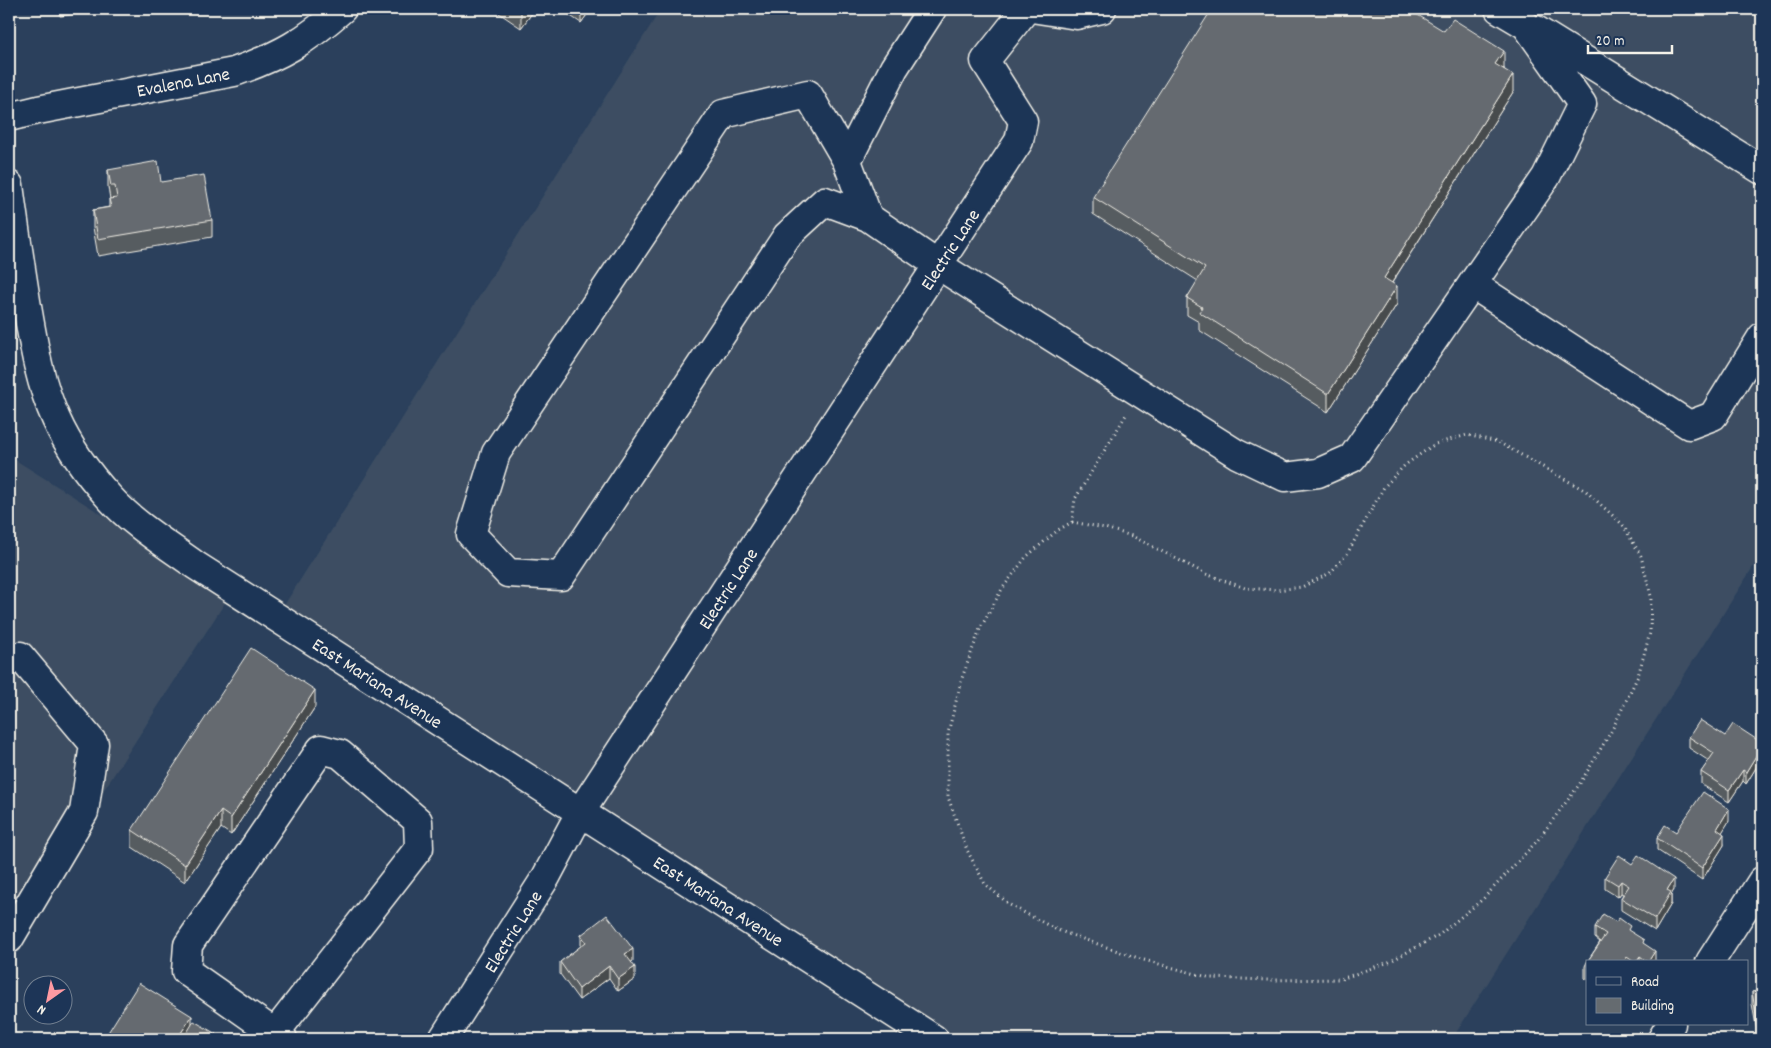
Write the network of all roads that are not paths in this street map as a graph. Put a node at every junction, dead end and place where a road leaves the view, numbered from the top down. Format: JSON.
{"nodes":[{"id":1,"x":342,"y":9,"type":"edge"},
{"id":2,"x":932,"y":9,"type":"edge"},
{"id":3,"x":1026,"y":9,"type":"edge"},
{"id":4,"x":1038,"y":9,"type":"edge"},
{"id":5,"x":1102,"y":9,"type":"edge"},
{"id":6,"x":1498,"y":9,"type":"edge"},
{"id":7,"x":1526,"y":25,"type":"junction"},
{"id":8,"x":9,"y":117,"type":"edge"},
{"id":9,"x":847,"y":162,"type":"junction"},
{"id":10,"x":1762,"y":170,"type":"edge"},
{"id":11,"x":9,"y":185,"type":"edge"},
{"id":12,"x":868,"y":217,"type":"junction"},
{"id":13,"x":938,"y":265,"type":"junction"},
{"id":14,"x":1472,"y":284,"type":"junction"},
{"id":15,"x":1762,"y":337,"type":"edge"},
{"id":16,"x":20,"y":656,"type":"dead end"},
{"id":17,"x":581,"y":811,"type":"junction"},
{"id":18,"x":1762,"y":882,"type":"edge"},
{"id":19,"x":9,"y":939,"type":"edge"},
{"id":20,"x":1711,"y":960,"type":"edge"},
{"id":21,"x":1670,"y":1026,"type":"edge"},
{"id":22,"x":279,"y":1036,"type":"edge"},
{"id":23,"x":443,"y":1039,"type":"edge"},
{"id":24,"x":934,"y":1039,"type":"edge"},
{"id":25,"x":1662,"y":1039,"type":"edge"}],
"edges":[{"from":1,"to":8,"type":"street","name":"Evalena Lane"},
{"from":2,"to":9,"type":"street"},
{"from":3,"to":13,"type":"street","name":"Electric Lane"},
{"from":4,"to":5,"type":"street"},
{"from":6,"to":7,"type":"street"},
{"from":7,"to":10,"type":"street"},
{"from":7,"to":14,"type":"street"},
{"from":9,"to":12,"type":"street"},
{"from":9,"to":12,"type":"street"},
{"from":11,"to":17,"type":"street","name":"East Mariana Avenue"},
{"from":12,"to":13,"type":"street"},
{"from":13,"to":14,"type":"street"},
{"from":13,"to":17,"type":"street","name":"Electric Lane"},
{"from":14,"to":15,"type":"street"},
{"from":16,"to":19,"type":"street"},
{"from":17,"to":23,"type":"street","name":"Electric Lane"},
{"from":17,"to":24,"type":"street","name":"East Mariana Avenue"},
{"from":18,"to":20,"type":"street"},
{"from":21,"to":25,"type":"street"},
{"from":22,"to":22,"type":"street"}]}
